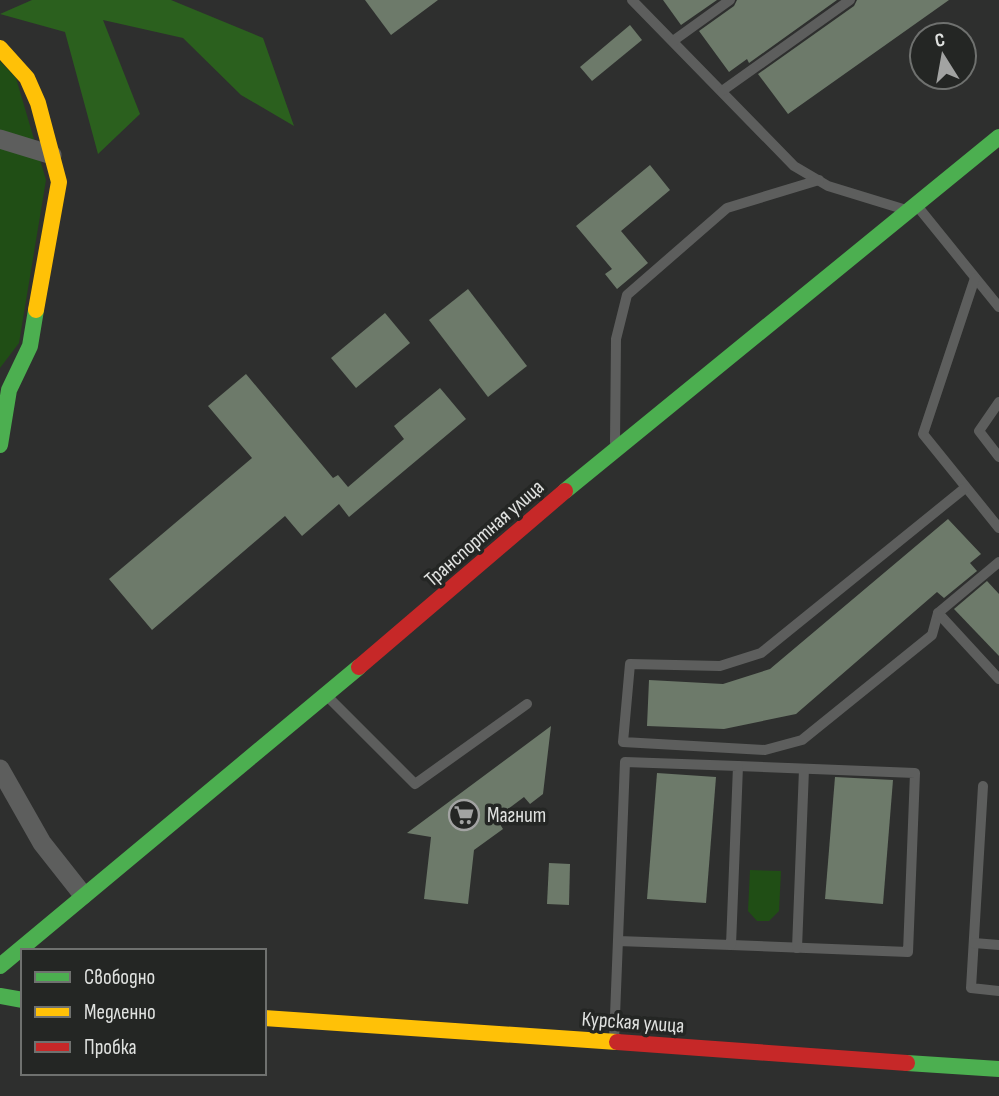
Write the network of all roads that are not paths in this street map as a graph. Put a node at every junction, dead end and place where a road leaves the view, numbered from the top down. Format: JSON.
{"nodes":[{"id":1,"x":632,"y":0,"type":"edge"},
{"id":2,"x":730,"y":0,"type":"edge"},
{"id":3,"x":850,"y":0,"type":"edge"},
{"id":4,"x":673,"y":41,"type":"junction"},
{"id":5,"x":0,"y":48,"type":"edge"},
{"id":6,"x":722,"y":91,"type":"junction"},
{"id":7,"x":999,"y":137,"type":"edge"},
{"id":8,"x":0,"y":139,"type":"edge"},
{"id":9,"x":52,"y":155,"type":"junction"},
{"id":10,"x":819,"y":180,"type":"junction"},
{"id":11,"x":911,"y":207,"type":"junction"},
{"id":12,"x":975,"y":278,"type":"junction"},
{"id":13,"x":999,"y":307,"type":"edge"},
{"id":14,"x":0,"y":366,"type":"edge"},
{"id":15,"x":20,"y":372,"type":"junction"},
{"id":16,"x":999,"y":402,"type":"edge"},
{"id":17,"x":0,"y":445,"type":"edge"},
{"id":18,"x":615,"y":447,"type":"junction"},
{"id":19,"x":999,"y":457,"type":"edge"},
{"id":20,"x":965,"y":488,"type":"junction"},
{"id":21,"x":999,"y":528,"type":"edge"},
{"id":22,"x":999,"y":562,"type":"edge"},
{"id":23,"x":938,"y":613,"type":"junction"},
{"id":24,"x":999,"y":679,"type":"edge"},
{"id":25,"x":325,"y":694,"type":"junction"},
{"id":26,"x":527,"y":704,"type":"dead end"},
{"id":27,"x":738,"y":766,"type":"junction"},
{"id":28,"x":804,"y":769,"type":"junction"},
{"id":29,"x":1,"y":773,"type":"edge"},
{"id":30,"x":983,"y":786,"type":"dead end"},
{"id":31,"x":83,"y":895,"type":"junction"},
{"id":32,"x":618,"y":941,"type":"junction"},
{"id":33,"x":974,"y":943,"type":"junction"},
{"id":34,"x":731,"y":945,"type":"junction"},
{"id":35,"x":999,"y":945,"type":"edge"},
{"id":36,"x":797,"y":948,"type":"junction"},
{"id":37,"x":0,"y":966,"type":"edge"},
{"id":38,"x":999,"y":991,"type":"edge"},
{"id":39,"x":0,"y":996,"type":"edge"},
{"id":40,"x":21,"y":1000,"type":"edge"},
{"id":41,"x":266,"y":1018,"type":"edge"},
{"id":42,"x":614,"y":1042,"type":"junction"},
{"id":43,"x":999,"y":1069,"type":"edge"}],
"edges":[{"from":1,"to":4,"type":"lane"},
{"from":2,"to":4,"type":"lane"},
{"from":3,"to":6,"type":"lane"},
{"from":4,"to":6,"type":"lane"},
{"from":5,"to":9,"type":"main road"},
{"from":6,"to":10,"type":"lane"},
{"from":7,"to":11,"type":"main road","name":"Транспортная улица"},
{"from":8,"to":9,"type":"street"},
{"from":9,"to":15,"type":"main road"},
{"from":10,"to":11,"type":"lane"},
{"from":10,"to":18,"type":"lane"},
{"from":11,"to":12,"type":"lane"},
{"from":11,"to":18,"type":"main road","name":"Транспортная улица"},
{"from":12,"to":13,"type":"lane"},
{"from":12,"to":20,"type":"lane"},
{"from":14,"to":15,"type":"street"},
{"from":15,"to":17,"type":"main road"},
{"from":16,"to":19,"type":"lane"},
{"from":18,"to":25,"type":"main road","name":"Транспортная улица"},
{"from":20,"to":21,"type":"lane"},
{"from":20,"to":23,"type":"lane"},
{"from":22,"to":23,"type":"lane"},
{"from":23,"to":24,"type":"lane"},
{"from":25,"to":26,"type":"lane"},
{"from":25,"to":31,"type":"main road","name":"Транспортная улица"},
{"from":27,"to":28,"type":"lane"},
{"from":27,"to":32,"type":"lane"},
{"from":27,"to":34,"type":"lane"},
{"from":28,"to":36,"type":"lane"},
{"from":28,"to":36,"type":"lane"},
{"from":29,"to":31,"type":"street"},
{"from":30,"to":33,"type":"lane"},
{"from":31,"to":37,"type":"main road","name":"Транспортная улица"},
{"from":32,"to":34,"type":"lane"},
{"from":32,"to":42,"type":"lane"},
{"from":33,"to":35,"type":"lane"},
{"from":33,"to":38,"type":"lane"},
{"from":34,"to":36,"type":"lane"},
{"from":39,"to":40,"type":"main road"},
{"from":41,"to":42,"type":"main road","name":"Курская улица"},
{"from":42,"to":43,"type":"main road","name":"Курская улица"}]}
